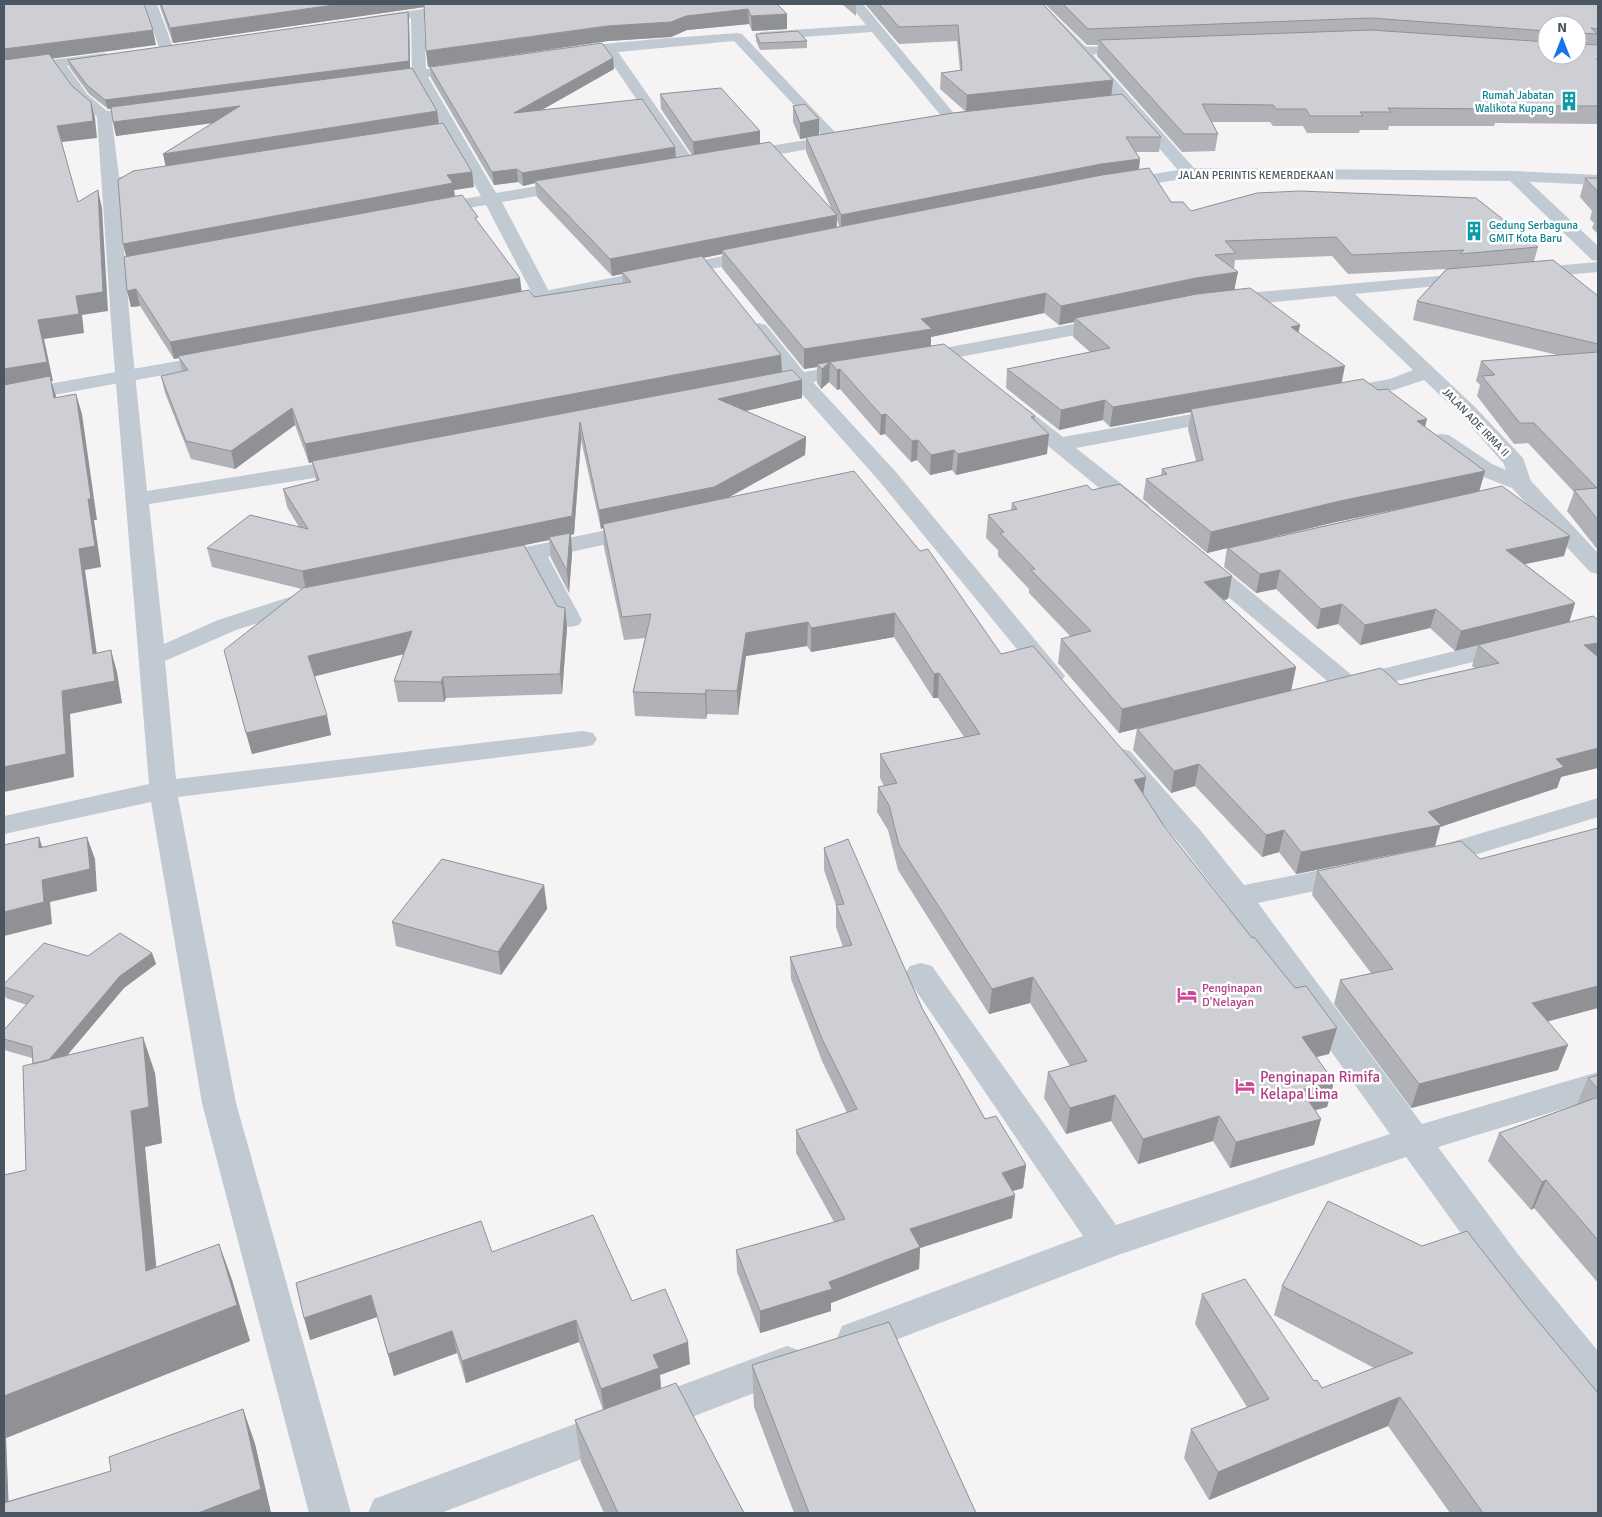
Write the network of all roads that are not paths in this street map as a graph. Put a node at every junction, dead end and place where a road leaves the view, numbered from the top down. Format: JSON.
{"nodes":[{"id":1,"x":150,"y":4,"type":"edge"},
{"id":2,"x":482,"y":4,"type":"edge"},
{"id":3,"x":856,"y":4,"type":"edge"},
{"id":4,"x":1036,"y":4,"type":"edge"},
{"id":5,"x":418,"y":13,"type":"junction"},
{"id":6,"x":361,"y":22,"type":"edge"},
{"id":7,"x":876,"y":28,"type":"junction"},
{"id":8,"x":737,"y":37,"type":"junction"},
{"id":9,"x":185,"y":47,"type":"edge"},
{"id":10,"x":608,"y":47,"type":"junction"},
{"id":11,"x":1152,"y":48,"type":"edge"},
{"id":12,"x":167,"y":50,"type":"junction"},
{"id":13,"x":1082,"y":51,"type":"junction"},
{"id":14,"x":149,"y":52,"type":"edge"},
{"id":15,"x":550,"y":54,"type":"edge"},
{"id":16,"x":121,"y":55,"type":"edge"},
{"id":17,"x":57,"y":63,"type":"junction"},
{"id":18,"x":478,"y":65,"type":"edge"},
{"id":19,"x":4,"y":70,"type":"edge"},
{"id":20,"x":419,"y":74,"type":"junction"},
{"id":21,"x":360,"y":82,"type":"edge"},
{"id":22,"x":1127,"y":101,"type":"junction"},
{"id":23,"x":1108,"y":103,"type":"edge"},
{"id":24,"x":163,"y":108,"type":"edge"},
{"id":25,"x":104,"y":116,"type":"junction"},
{"id":26,"x":972,"y":118,"type":"edge"},
{"id":27,"x":952,"y":120,"type":"junction"},
{"id":28,"x":933,"y":123,"type":"edge"},
{"id":29,"x":452,"y":129,"type":"junction"},
{"id":30,"x":432,"y":132,"type":"edge"},
{"id":31,"x":854,"y":137,"type":"edge"},
{"id":32,"x":834,"y":140,"type":"junction"},
{"id":33,"x":728,"y":158,"type":"edge"},
{"id":34,"x":709,"y":162,"type":"edge"},
{"id":35,"x":690,"y":165,"type":"junction"},
{"id":36,"x":671,"y":168,"type":"edge"},
{"id":37,"x":169,"y":173,"type":"edge"},
{"id":38,"x":1189,"y":173,"type":"junction"},
{"id":39,"x":1514,"y":176,"type":"junction"},
{"id":40,"x":1598,"y":180,"type":"edge"},
{"id":41,"x":111,"y":182,"type":"junction"},
{"id":42,"x":586,"y":182,"type":"edge"},
{"id":43,"x":1100,"y":186,"type":"edge"},
{"id":44,"x":491,"y":198,"type":"junction"},
{"id":45,"x":417,"y":212,"type":"edge"},
{"id":46,"x":772,"y":251,"type":"edge"},
{"id":47,"x":1598,"y":256,"type":"edge"},
{"id":48,"x":707,"y":264,"type":"junction"},
{"id":49,"x":1598,"y":268,"type":"edge"},
{"id":50,"x":725,"y":287,"type":"edge"},
{"id":51,"x":1338,"y":289,"type":"junction"},
{"id":52,"x":543,"y":297,"type":"junction"},
{"id":53,"x":1248,"y":298,"type":"junction"},
{"id":54,"x":524,"y":301,"type":"edge"},
{"id":55,"x":1203,"y":304,"type":"edge"},
{"id":56,"x":743,"y":309,"type":"edge"},
{"id":57,"x":1271,"y":314,"type":"edge"},
{"id":58,"x":1130,"y":319,"type":"edge"},
{"id":59,"x":947,"y":354,"type":"junction"},
{"id":60,"x":233,"y":357,"type":"edge"},
{"id":61,"x":901,"y":362,"type":"edge"},
{"id":62,"x":874,"y":367,"type":"edge"},
{"id":63,"x":969,"y":371,"type":"edge"},
{"id":64,"x":1347,"y":371,"type":"dead end"},
{"id":65,"x":1426,"y":371,"type":"junction"},
{"id":66,"x":126,"y":377,"type":"junction"},
{"id":67,"x":798,"y":378,"type":"junction"},
{"id":68,"x":749,"y":387,"type":"edge"},
{"id":69,"x":1370,"y":388,"type":"junction"},
{"id":70,"x":1322,"y":396,"type":"edge"},
{"id":71,"x":4,"y":398,"type":"edge"},
{"id":72,"x":1005,"y":400,"type":"edge"},
{"id":73,"x":1395,"y":405,"type":"edge"},
{"id":74,"x":1244,"y":410,"type":"edge"},
{"id":75,"x":1425,"y":428,"type":"edge"},
{"id":76,"x":1061,"y":444,"type":"junction"},
{"id":77,"x":370,"y":462,"type":"edge"},
{"id":78,"x":888,"y":477,"type":"junction"},
{"id":79,"x":859,"y":483,"type":"edge"},
{"id":80,"x":1525,"y":486,"type":"junction"},
{"id":81,"x":1501,"y":496,"type":"edge"},
{"id":82,"x":136,"y":498,"type":"junction"},
{"id":83,"x":1158,"y":525,"type":"edge"},
{"id":84,"x":658,"y":526,"type":"edge"},
{"id":85,"x":534,"y":553,"type":"junction"},
{"id":86,"x":1231,"y":556,"type":"edge"},
{"id":87,"x":475,"y":565,"type":"edge"},
{"id":88,"x":1598,"y":567,"type":"edge"},
{"id":89,"x":340,"y":592,"type":"edge"},
{"id":90,"x":570,"y":620,"type":"dead end"},
{"id":91,"x":1531,"y":641,"type":"edge"},
{"id":92,"x":154,"y":657,"type":"junction"},
{"id":93,"x":1348,"y":685,"type":"junction"},
{"id":94,"x":1319,"y":692,"type":"edge"},
{"id":95,"x":1072,"y":699,"type":"edge"},
{"id":96,"x":1139,"y":738,"type":"edge"},
{"id":97,"x":583,"y":740,"type":"dead end"},
{"id":98,"x":163,"y":790,"type":"junction"},
{"id":99,"x":1598,"y":807,"type":"edge"},
{"id":100,"x":4,"y":825,"type":"edge"},
{"id":101,"x":1406,"y":863,"type":"edge"},
{"id":102,"x":1378,"y":869,"type":"edge"},
{"id":103,"x":1237,"y":897,"type":"junction"},
{"id":104,"x":921,"y":974,"type":"dead end"},
{"id":105,"x":1598,"y":1085,"type":"edge"},
{"id":106,"x":1414,"y":1140,"type":"junction"},
{"id":107,"x":1108,"y":1243,"type":"junction"},
{"id":108,"x":1598,"y":1380,"type":"edge"},
{"id":109,"x":330,"y":1513,"type":"edge"},
{"id":110,"x":388,"y":1513,"type":"edge"}],
"edges":[{"from":1,"to":12,"type":"street"},
{"from":2,"to":5,"type":"street"},
{"from":3,"to":7,"type":"street"},
{"from":4,"to":13,"type":"main road"},
{"from":5,"to":6,"type":"street"},
{"from":5,"to":20,"type":"street"},
{"from":7,"to":8,"type":"street"},
{"from":7,"to":27,"type":"street"},
{"from":8,"to":10,"type":"street"},
{"from":8,"to":32,"type":"street"},
{"from":9,"to":12,"type":"street"},
{"from":10,"to":15,"type":"street"},
{"from":10,"to":35,"type":"street"},
{"from":11,"to":13,"type":"street"},
{"from":12,"to":14,"type":"street"},
{"from":13,"to":22,"type":"main road"},
{"from":16,"to":17,"type":"street"},
{"from":17,"to":19,"type":"street"},
{"from":17,"to":25,"type":"street"},
{"from":18,"to":20,"type":"street"},
{"from":20,"to":21,"type":"street"},
{"from":20,"to":29,"type":"street"},
{"from":22,"to":23,"type":"street"},
{"from":22,"to":38,"type":"main road"},
{"from":24,"to":25,"type":"street"},
{"from":25,"to":41,"type":"street"},
{"from":26,"to":27,"type":"street"},
{"from":27,"to":28,"type":"street"},
{"from":29,"to":30,"type":"street"},
{"from":29,"to":44,"type":"street"},
{"from":31,"to":32,"type":"street"},
{"from":32,"to":33,"type":"street"},
{"from":34,"to":35,"type":"street"},
{"from":35,"to":36,"type":"street"},
{"from":37,"to":41,"type":"street"},
{"from":38,"to":39,"type":"main road","name":"JALAN PERINTIS KEMERDEKAAN"},
{"from":38,"to":43,"type":"main road","name":"JALAN PERINTIS KEMERDEKAAN"},
{"from":39,"to":40,"type":"main road","name":"JALAN PERINTIS KEMERDEKAAN"},
{"from":39,"to":47,"type":"street"},
{"from":41,"to":66,"type":"street"},
{"from":42,"to":44,"type":"street"},
{"from":44,"to":45,"type":"street"},
{"from":44,"to":52,"type":"street"},
{"from":46,"to":48,"type":"main road"},
{"from":48,"to":50,"type":"street"},
{"from":48,"to":52,"type":"main road"},
{"from":49,"to":51,"type":"street"},
{"from":51,"to":53,"type":"street"},
{"from":51,"to":65,"type":"street","name":"JALAN ADE IRMA II"},
{"from":52,"to":54,"type":"main road"},
{"from":53,"to":55,"type":"street"},
{"from":53,"to":57,"type":"street"},
{"from":56,"to":67,"type":"street"},
{"from":58,"to":59,"type":"street"},
{"from":59,"to":61,"type":"street"},
{"from":59,"to":63,"type":"street"},
{"from":60,"to":66,"type":"main road"},
{"from":62,"to":67,"type":"street"},
{"from":64,"to":69,"type":"street"},
{"from":65,"to":69,"type":"street"},
{"from":65,"to":80,"type":"street","name":"JALAN ADE IRMA II"},
{"from":66,"to":71,"type":"main road"},
{"from":66,"to":82,"type":"street"},
{"from":67,"to":68,"type":"street"},
{"from":67,"to":78,"type":"street"},
{"from":69,"to":70,"type":"street"},
{"from":69,"to":73,"type":"street"},
{"from":72,"to":76,"type":"street"},
{"from":74,"to":76,"type":"street"},
{"from":75,"to":80,"type":"street"},
{"from":76,"to":83,"type":"street"},
{"from":77,"to":82,"type":"street"},
{"from":78,"to":79,"type":"street"},
{"from":78,"to":95,"type":"street"},
{"from":80,"to":81,"type":"street"},
{"from":80,"to":88,"type":"street","name":"JALAN ADE IRMA II"},
{"from":82,"to":92,"type":"street"},
{"from":84,"to":85,"type":"street"},
{"from":85,"to":87,"type":"street"},
{"from":85,"to":90,"type":"street"},
{"from":86,"to":93,"type":"street"},
{"from":89,"to":92,"type":"street"},
{"from":91,"to":93,"type":"street"},
{"from":92,"to":98,"type":"street"},
{"from":93,"to":94,"type":"street"},
{"from":96,"to":103,"type":"street"},
{"from":97,"to":98,"type":"street"},
{"from":98,"to":100,"type":"street"},
{"from":98,"to":109,"type":"street"},
{"from":99,"to":101,"type":"street"},
{"from":102,"to":103,"type":"street"},
{"from":103,"to":106,"type":"street"},
{"from":104,"to":107,"type":"street"},
{"from":105,"to":106,"type":"street"},
{"from":106,"to":107,"type":"street"},
{"from":106,"to":108,"type":"street"},
{"from":107,"to":110,"type":"street"}]}
